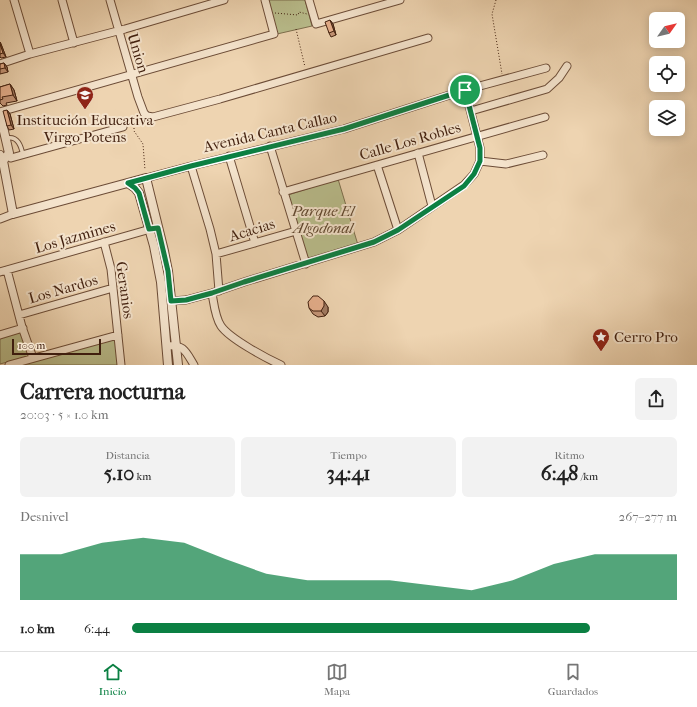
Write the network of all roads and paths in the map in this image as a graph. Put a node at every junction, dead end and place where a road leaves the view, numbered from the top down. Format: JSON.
{"nodes":[{"id":1,"x":14,"y":0,"type":"edge"},
{"id":2,"x":62,"y":0,"type":"edge"},
{"id":3,"x":110,"y":0,"type":"edge"},
{"id":4,"x":224,"y":0,"type":"edge"},
{"id":5,"x":265,"y":0,"type":"edge"},
{"id":6,"x":309,"y":0,"type":"edge"},
{"id":7,"x":400,"y":0,"type":"edge"},
{"id":8,"x":496,"y":0,"type":"edge"},
{"id":9,"x":272,"y":12,"type":"dead end"},
{"id":10,"x":313,"y":15,"type":"junction"},
{"id":11,"x":296,"y":29,"type":"dead end"},
{"id":12,"x":118,"y":31,"type":"junction"},
{"id":13,"x":428,"y":38,"type":"dead end"},
{"id":14,"x":74,"y":43,"type":"junction"},
{"id":15,"x":30,"y":54,"type":"junction"},
{"id":16,"x":0,"y":64,"type":"edge"},
{"id":17,"x":567,"y":66,"type":"dead end"},
{"id":18,"x":546,"y":68,"type":"dead end"},
{"id":19,"x":131,"y":74,"type":"junction"},
{"id":20,"x":307,"y":74,"type":"junction"},
{"id":21,"x":504,"y":80,"type":"junction"},
{"id":22,"x":465,"y":90,"type":"junction"},
{"id":23,"x":471,"y":111,"type":"junction"},
{"id":24,"x":0,"y":113,"type":"edge"},
{"id":25,"x":144,"y":113,"type":"junction"},
{"id":26,"x":545,"y":117,"type":"dead end"},
{"id":27,"x":123,"y":127,"type":"dead end"},
{"id":28,"x":476,"y":135,"type":"junction"},
{"id":29,"x":6,"y":138,"type":"junction"},
{"id":30,"x":270,"y":146,"type":"junction"},
{"id":31,"x":418,"y":152,"type":"junction"},
{"id":32,"x":23,"y":155,"type":"junction"},
{"id":33,"x":544,"y":155,"type":"dead end"},
{"id":34,"x":229,"y":156,"type":"junction"},
{"id":35,"x":4,"y":159,"type":"edge"},
{"id":36,"x":480,"y":161,"type":"junction"},
{"id":37,"x":377,"y":165,"type":"junction"},
{"id":38,"x":191,"y":166,"type":"junction"},
{"id":39,"x":146,"y":178,"type":"junction"},
{"id":40,"x":128,"y":183,"type":"junction"},
{"id":41,"x":283,"y":192,"type":"junction"},
{"id":42,"x":432,"y":206,"type":"junction"},
{"id":43,"x":13,"y":214,"type":"junction"},
{"id":44,"x":0,"y":218,"type":"edge"},
{"id":45,"x":158,"y":228,"type":"junction"},
{"id":46,"x":149,"y":229,"type":"junction"},
{"id":47,"x":398,"y":230,"type":"junction"},
{"id":48,"x":296,"y":231,"type":"junction"},
{"id":49,"x":104,"y":242,"type":"junction"},
{"id":50,"x":255,"y":243,"type":"junction"},
{"id":51,"x":216,"y":254,"type":"junction"},
{"id":52,"x":306,"y":264,"type":"junction"},
{"id":53,"x":3,"y":271,"type":"edge"},
{"id":54,"x":113,"y":288,"type":"junction"},
{"id":55,"x":216,"y":292,"type":"junction"},
{"id":56,"x":171,"y":301,"type":"junction"},
{"id":57,"x":19,"y":315,"type":"junction"},
{"id":58,"x":23,"y":328,"type":"junction"},
{"id":59,"x":0,"y":335,"type":"edge"},
{"id":60,"x":118,"y":335,"type":"junction"},
{"id":61,"x":176,"y":345,"type":"junction"},
{"id":62,"x":167,"y":346,"type":"junction"},
{"id":63,"x":33,"y":358,"type":"junction"},
{"id":64,"x":9,"y":365,"type":"edge"},
{"id":65,"x":121,"y":365,"type":"edge"},
{"id":66,"x":168,"y":365,"type":"edge"},
{"id":67,"x":178,"y":365,"type":"edge"},
{"id":68,"x":194,"y":365,"type":"edge"},
{"id":69,"x":281,"y":365,"type":"edge"}],
"edges":[{"from":1,"to":15,"type":"street"},
{"from":2,"to":14,"type":"street"},
{"from":3,"to":12,"type":"street","name":"Union"},
{"from":4,"to":12,"type":"street"},
{"from":5,"to":19,"type":"street"},
{"from":6,"to":10,"type":"street"},
{"from":7,"to":10,"type":"street"},
{"from":8,"to":21,"type":"path"},
{"from":9,"to":10,"type":"path"},
{"from":11,"to":20,"type":"path"},
{"from":12,"to":14,"type":"street"},
{"from":12,"to":19,"type":"street","name":"Union"},
{"from":13,"to":20,"type":"street"},
{"from":14,"to":15,"type":"street"},
{"from":15,"to":16,"type":"street"},
{"from":17,"to":23,"type":"street"},
{"from":18,"to":21,"type":"street","name":"Avenida Canta Callao"},
{"from":19,"to":24,"type":"street"},
{"from":19,"to":25,"type":"street","name":"Union"},
{"from":20,"to":25,"type":"street"},
{"from":21,"to":22,"type":"street","name":"Avenida Canta Callao"},
{"from":22,"to":23,"type":"street"},
{"from":22,"to":30,"type":"street","name":"Avenida Canta Callao"},
{"from":23,"to":28,"type":"street"},
{"from":24,"to":29,"type":"street"},
{"from":25,"to":39,"type":"path"},
{"from":26,"to":28,"type":"street","name":"Calle Los Robles"},
{"from":27,"to":32,"type":"street"},
{"from":28,"to":31,"type":"street","name":"Calle Los Robles"},
{"from":28,"to":36,"type":"street"},
{"from":29,"to":32,"type":"lane"},
{"from":29,"to":35,"type":"street"},
{"from":30,"to":34,"type":"street","name":"Avenida Canta Callao"},
{"from":30,"to":41,"type":"street"},
{"from":31,"to":37,"type":"street","name":"Calle Los Robles"},
{"from":31,"to":42,"type":"street"},
{"from":32,"to":35,"type":"street"},
{"from":33,"to":36,"type":"street"},
{"from":34,"to":38,"type":"street","name":"Avenida Canta Callao"},
{"from":34,"to":50,"type":"street"},
{"from":35,"to":43,"type":"street"},
{"from":36,"to":42,"type":"street"},
{"from":37,"to":41,"type":"street","name":"Calle Los Robles"},
{"from":37,"to":47,"type":"street"},
{"from":38,"to":39,"type":"street","name":"Avenida Canta Callao"},
{"from":38,"to":51,"type":"street"},
{"from":39,"to":40,"type":"street","name":"Avenida Canta Callao"},
{"from":39,"to":45,"type":"street"},
{"from":40,"to":43,"type":"street","name":"Avenida Canta Callao"},
{"from":40,"to":46,"type":"street"},
{"from":41,"to":48,"type":"street"},
{"from":42,"to":47,"type":"street"},
{"from":43,"to":44,"type":"street","name":"Avenida Canta Callao"},
{"from":45,"to":46,"type":"street","name":"Los Jazmines"},
{"from":45,"to":56,"type":"street"},
{"from":46,"to":49,"type":"street","name":"Los Jazmines"},
{"from":46,"to":62,"type":"street"},
{"from":47,"to":52,"type":"street"},
{"from":48,"to":50,"type":"street","name":"Acacias"},
{"from":48,"to":52,"type":"street"},
{"from":49,"to":53,"type":"street","name":"Los Jazmines"},
{"from":49,"to":54,"type":"street","name":"Geranios"},
{"from":50,"to":51,"type":"street","name":"Acacias"},
{"from":51,"to":55,"type":"street"},
{"from":52,"to":55,"type":"street"},
{"from":53,"to":57,"type":"street"},
{"from":54,"to":57,"type":"street","name":"Los Nardos"},
{"from":54,"to":60,"type":"street","name":"Geranios"},
{"from":55,"to":56,"type":"street"},
{"from":55,"to":69,"type":"street"},
{"from":56,"to":61,"type":"street"},
{"from":57,"to":58,"type":"street"},
{"from":58,"to":59,"type":"street"},
{"from":58,"to":63,"type":"street"},
{"from":60,"to":63,"type":"street"},
{"from":60,"to":65,"type":"street","name":"Geranios"},
{"from":61,"to":62,"type":"street"},
{"from":61,"to":67,"type":"street"},
{"from":61,"to":68,"type":"street"},
{"from":62,"to":66,"type":"street"},
{"from":63,"to":64,"type":"street"}]}
